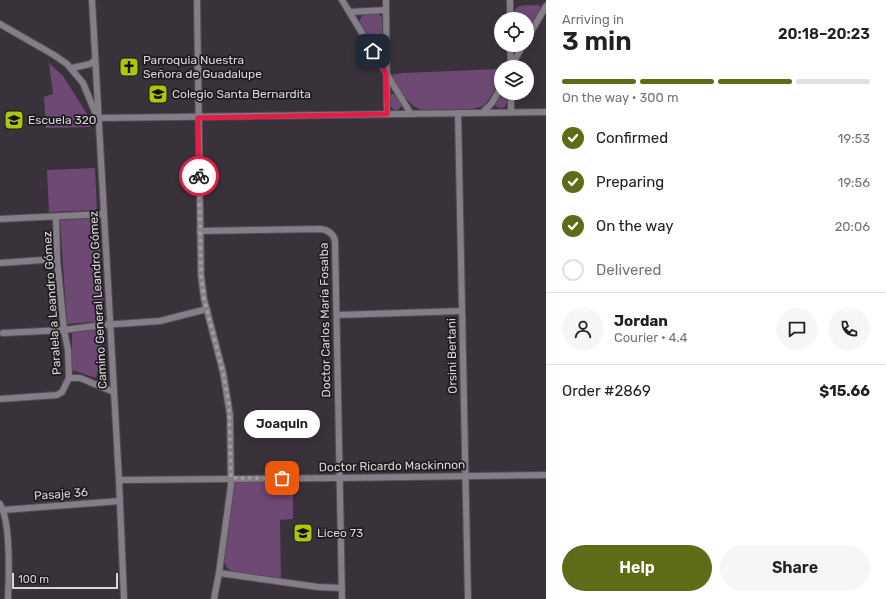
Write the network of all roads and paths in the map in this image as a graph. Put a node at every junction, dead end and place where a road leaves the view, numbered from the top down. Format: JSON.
{"nodes":[{"id":1,"x":92,"y":0,"type":"edge"},
{"id":2,"x":197,"y":0,"type":"edge"},
{"id":3,"x":342,"y":0,"type":"edge"},
{"id":4,"x":386,"y":0,"type":"edge"},
{"id":5,"x":510,"y":0,"type":"edge"},
{"id":6,"x":546,"y":6,"type":"edge"},
{"id":7,"x":386,"y":10,"type":"junction"},
{"id":8,"x":350,"y":12,"type":"junction"},
{"id":9,"x":510,"y":12,"type":"edge"},
{"id":10,"x":0,"y":24,"type":"edge"},
{"id":11,"x":534,"y":27,"type":"edge"},
{"id":12,"x":95,"y":60,"type":"junction"},
{"id":13,"x":72,"y":68,"type":"junction"},
{"id":14,"x":386,"y":73,"type":"junction"},
{"id":15,"x":494,"y":99,"type":"edge"},
{"id":16,"x":511,"y":100,"type":"edge"},
{"id":17,"x":483,"y":112,"type":"junction"},
{"id":18,"x":511,"y":112,"type":"junction"},
{"id":19,"x":546,"y":112,"type":"edge"},
{"id":20,"x":458,"y":113,"type":"junction"},
{"id":21,"x":387,"y":114,"type":"junction"},
{"id":22,"x":411,"y":114,"type":"junction"},
{"id":23,"x":98,"y":118,"type":"junction"},
{"id":24,"x":198,"y":118,"type":"junction"},
{"id":25,"x":104,"y":214,"type":"junction"},
{"id":26,"x":56,"y":217,"type":"junction"},
{"id":27,"x":0,"y":219,"type":"edge"},
{"id":28,"x":200,"y":231,"type":"junction"},
{"id":29,"x":57,"y":259,"type":"junction"},
{"id":30,"x":0,"y":263,"type":"edge"},
{"id":31,"x":207,"y":309,"type":"junction"},
{"id":32,"x":462,"y":311,"type":"junction"},
{"id":33,"x":337,"y":315,"type":"junction"},
{"id":34,"x":110,"y":324,"type":"junction"},
{"id":35,"x":64,"y":330,"type":"junction"},
{"id":36,"x":3,"y":333,"type":"dead end"},
{"id":37,"x":69,"y":378,"type":"junction"},
{"id":38,"x":114,"y":392,"type":"junction"},
{"id":39,"x":0,"y":399,"type":"edge"},
{"id":40,"x":546,"y":475,"type":"edge"},
{"id":41,"x":466,"y":476,"type":"junction"},
{"id":42,"x":231,"y":478,"type":"junction"},
{"id":43,"x":339,"y":478,"type":"junction"},
{"id":44,"x":119,"y":480,"type":"junction"},
{"id":45,"x":120,"y":501,"type":"junction"},
{"id":46,"x":2,"y":507,"type":"edge"},
{"id":47,"x":219,"y":573,"type":"junction"},
{"id":48,"x":342,"y":588,"type":"junction"},
{"id":49,"x":8,"y":599,"type":"edge"},
{"id":50,"x":124,"y":599,"type":"edge"},
{"id":51,"x":214,"y":599,"type":"edge"},
{"id":52,"x":342,"y":599,"type":"edge"},
{"id":53,"x":468,"y":599,"type":"edge"}],
"edges":[{"from":1,"to":12,"type":"street","name":"Camino General Leandro Gómez"},
{"from":2,"to":24,"type":"street"},
{"from":3,"to":8,"type":"street"},
{"from":4,"to":7,"type":"street"},
{"from":5,"to":9,"type":"street"},
{"from":6,"to":11,"type":"street"},
{"from":7,"to":8,"type":"street"},
{"from":7,"to":14,"type":"street"},
{"from":8,"to":14,"type":"street"},
{"from":10,"to":13,"type":"street"},
{"from":12,"to":13,"type":"street"},
{"from":12,"to":23,"type":"street","name":"Camino General Leandro Gómez"},
{"from":13,"to":23,"type":"street"},
{"from":14,"to":21,"type":"street"},
{"from":14,"to":22,"type":"street"},
{"from":15,"to":17,"type":"street"},
{"from":16,"to":18,"type":"street"},
{"from":17,"to":18,"type":"street"},
{"from":17,"to":20,"type":"street"},
{"from":18,"to":19,"type":"street"},
{"from":20,"to":22,"type":"street"},
{"from":20,"to":32,"type":"street","name":"Orsini Bertani"},
{"from":21,"to":22,"type":"street"},
{"from":21,"to":24,"type":"street"},
{"from":23,"to":24,"type":"street"},
{"from":23,"to":25,"type":"street","name":"Camino General Leandro Gómez"},
{"from":24,"to":28,"type":"street"},
{"from":25,"to":26,"type":"street"},
{"from":25,"to":34,"type":"street","name":"Camino General Leandro Gómez"},
{"from":26,"to":27,"type":"street"},
{"from":26,"to":29,"type":"street","name":"Paralela a Leandro Gómez"},
{"from":28,"to":31,"type":"street"},
{"from":28,"to":33,"type":"street","name":"Doctor Carlos María Fosalba"},
{"from":29,"to":30,"type":"street"},
{"from":29,"to":35,"type":"street","name":"Paralela a Leandro Gómez"},
{"from":31,"to":34,"type":"street"},
{"from":31,"to":42,"type":"street"},
{"from":32,"to":33,"type":"street"},
{"from":32,"to":41,"type":"street","name":"Orsini Bertani"},
{"from":33,"to":43,"type":"street","name":"Doctor Carlos María Fosalba"},
{"from":34,"to":35,"type":"street"},
{"from":34,"to":38,"type":"street","name":"Camino General Leandro Gómez"},
{"from":35,"to":36,"type":"street"},
{"from":35,"to":37,"type":"street","name":"Paralela a Leandro Gómez"},
{"from":37,"to":38,"type":"street"},
{"from":37,"to":39,"type":"street","name":"Paralela a Leandro Gómez"},
{"from":38,"to":44,"type":"street","name":"Camino General Leandro Gómez"},
{"from":40,"to":41,"type":"street","name":"Doctor Ricardo Mackinnon"},
{"from":41,"to":43,"type":"street","name":"Doctor Ricardo Mackinnon"},
{"from":41,"to":53,"type":"street","name":"Orsini Bertani"},
{"from":42,"to":43,"type":"street","name":"Doctor Ricardo Mackinnon"},
{"from":42,"to":44,"type":"street","name":"Doctor Ricardo Mackinnon"},
{"from":42,"to":47,"type":"street"},
{"from":43,"to":48,"type":"street","name":"Doctor Carlos María Fosalba"},
{"from":44,"to":45,"type":"street","name":"Camino General Leandro Gómez"},
{"from":45,"to":46,"type":"street","name":"Pasaje 36"},
{"from":45,"to":50,"type":"street","name":"Camino General Leandro Gómez"},
{"from":46,"to":49,"type":"street"},
{"from":47,"to":48,"type":"street"},
{"from":47,"to":51,"type":"street"},
{"from":48,"to":52,"type":"street","name":"Doctor Carlos María Fosalba"}]}
